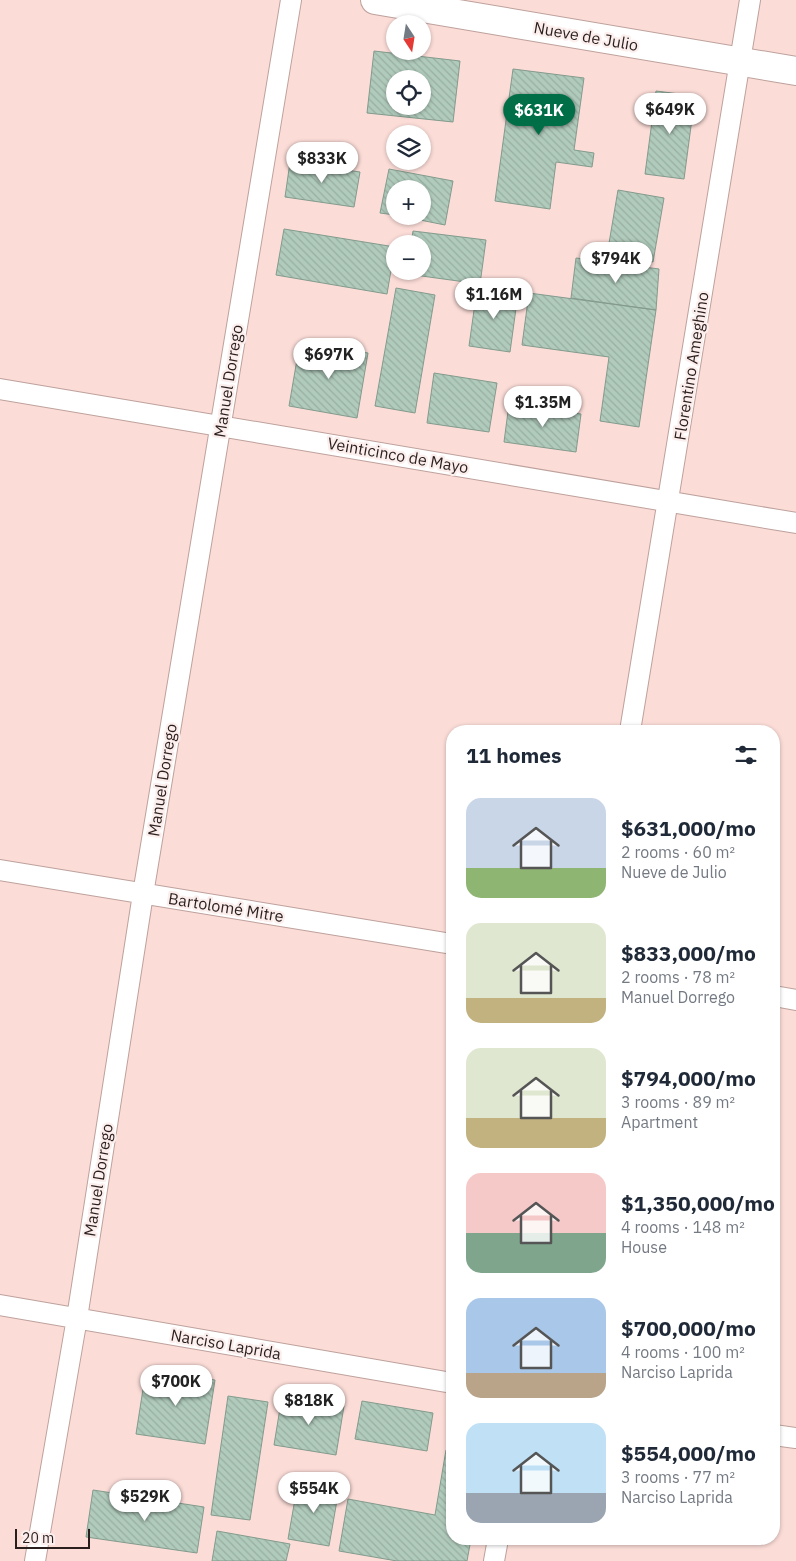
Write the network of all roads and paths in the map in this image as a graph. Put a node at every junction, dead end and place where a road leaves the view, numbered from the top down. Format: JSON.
{"nodes":[{"id":1,"x":291,"y":0,"type":"edge"},
{"id":2,"x":376,"y":0,"type":"edge"},
{"id":3,"x":750,"y":0,"type":"edge"},
{"id":4,"x":740,"y":62,"type":"junction"},
{"id":5,"x":796,"y":71,"type":"edge"},
{"id":6,"x":0,"y":389,"type":"edge"},
{"id":7,"x":221,"y":426,"type":"junction"},
{"id":8,"x":669,"y":501,"type":"junction"},
{"id":9,"x":796,"y":523,"type":"edge"},
{"id":10,"x":631,"y":725,"type":"edge"},
{"id":11,"x":0,"y":870,"type":"edge"},
{"id":12,"x":144,"y":894,"type":"junction"},
{"id":13,"x":446,"y":943,"type":"edge"},
{"id":14,"x":780,"y":997,"type":"edge"},
{"id":15,"x":796,"y":1000,"type":"edge"},
{"id":16,"x":0,"y":1305,"type":"edge"},
{"id":17,"x":77,"y":1318,"type":"junction"},
{"id":18,"x":446,"y":1382,"type":"edge"},
{"id":19,"x":780,"y":1436,"type":"edge"},
{"id":20,"x":796,"y":1438,"type":"edge"},
{"id":21,"x":497,"y":1545,"type":"edge"},
{"id":22,"x":35,"y":1561,"type":"edge"},
{"id":23,"x":494,"y":1561,"type":"edge"}],
"edges":[{"from":1,"to":7,"type":"street","name":"Manuel Dorrego"},
{"from":2,"to":4,"type":"main road","name":"Nueve de Julio"},
{"from":3,"to":4,"type":"street","name":"Florentino Ameghino"},
{"from":4,"to":5,"type":"main road","name":"Nueve de Julio"},
{"from":4,"to":8,"type":"street","name":"Florentino Ameghino"},
{"from":6,"to":7,"type":"street","name":"Veinticinco de Mayo"},
{"from":7,"to":8,"type":"street","name":"Veinticinco de Mayo"},
{"from":7,"to":12,"type":"street","name":"Manuel Dorrego"},
{"from":8,"to":9,"type":"street","name":"Veinticinco de Mayo"},
{"from":8,"to":10,"type":"street","name":"Florentino Ameghino"},
{"from":11,"to":12,"type":"street","name":"Bartolomé Mitre"},
{"from":12,"to":13,"type":"street","name":"Bartolomé Mitre"},
{"from":12,"to":17,"type":"street","name":"Manuel Dorrego"},
{"from":14,"to":15,"type":"street"},
{"from":16,"to":17,"type":"street","name":"Narciso Laprida"},
{"from":17,"to":18,"type":"street","name":"Narciso Laprida"},
{"from":17,"to":22,"type":"street","name":"Manuel Dorrego"},
{"from":19,"to":20,"type":"street"},
{"from":21,"to":23,"type":"street"}]}
